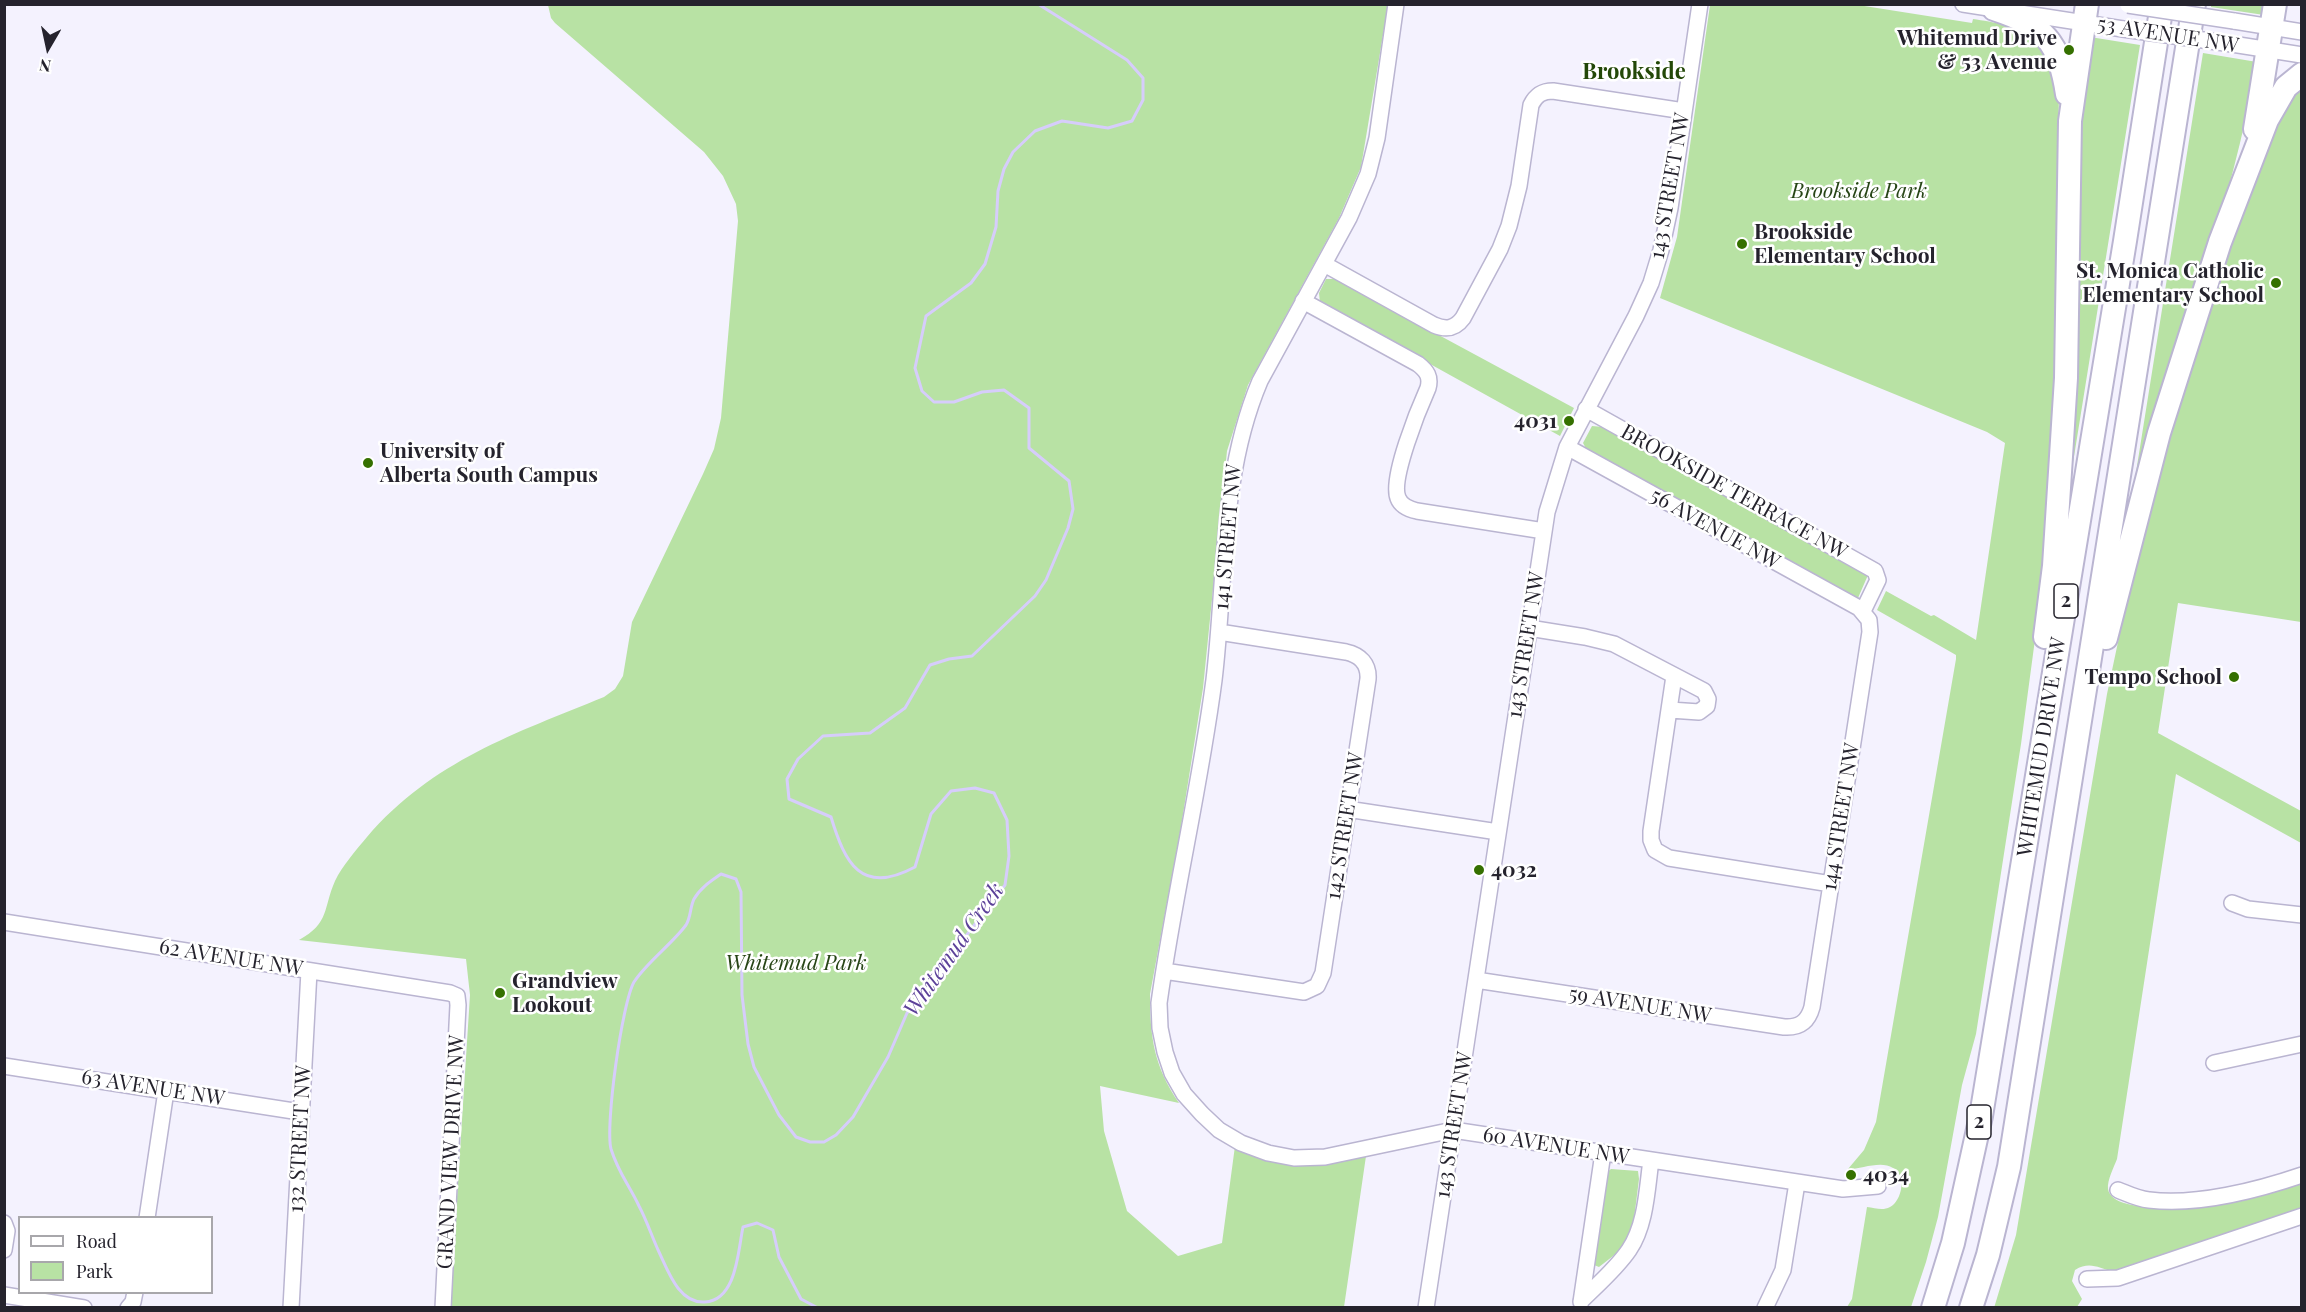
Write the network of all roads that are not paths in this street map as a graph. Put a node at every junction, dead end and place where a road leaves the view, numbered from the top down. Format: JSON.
{"nodes":[{"id":1,"x":1396,"y":4,"type":"edge"},
{"id":2,"x":1700,"y":4,"type":"edge"},
{"id":3,"x":1963,"y":4,"type":"edge"},
{"id":4,"x":2162,"y":4,"type":"edge"},
{"id":5,"x":2194,"y":4,"type":"edge"},
{"id":6,"x":2275,"y":4,"type":"edge"},
{"id":7,"x":2126,"y":5,"type":"edge"},
{"id":8,"x":1994,"y":9,"type":"junction"},
{"id":9,"x":2086,"y":13,"type":"edge"},
{"id":10,"x":2301,"y":32,"type":"edge"},
{"id":11,"x":2271,"y":39,"type":"junction"},
{"id":12,"x":2301,"y":55,"type":"edge"},
{"id":13,"x":2301,"y":74,"type":"edge"},
{"id":14,"x":1684,"y":111,"type":"junction"},
{"id":15,"x":2070,"y":121,"type":"junction"},
{"id":16,"x":2247,"y":172,"type":"junction"},
{"id":17,"x":1323,"y":264,"type":"junction"},
{"id":18,"x":1303,"y":301,"type":"junction"},
{"id":19,"x":1586,"y":409,"type":"junction"},
{"id":20,"x":1567,"y":447,"type":"junction"},
{"id":21,"x":1544,"y":531,"type":"junction"},
{"id":22,"x":1863,"y":611,"type":"junction"},
{"id":23,"x":1529,"y":628,"type":"junction"},
{"id":24,"x":1219,"y":632,"type":"junction"},
{"id":25,"x":1674,"y":676,"type":"junction"},
{"id":26,"x":1670,"y":710,"type":"junction"},
{"id":27,"x":2073,"y":768,"type":"junction"},
{"id":28,"x":1347,"y":809,"type":"junction"},
{"id":29,"x":1498,"y":832,"type":"junction"},
{"id":30,"x":1831,"y":884,"type":"junction"},
{"id":31,"x":2232,"y":903,"type":"dead end"},
{"id":32,"x":2301,"y":915,"type":"edge"},
{"id":33,"x":4,"y":922,"type":"edge"},
{"id":34,"x":2011,"y":933,"type":"junction"},
{"id":35,"x":1164,"y":970,"type":"junction"},
{"id":36,"x":309,"y":971,"type":"junction"},
{"id":37,"x":1476,"y":980,"type":"junction"},
{"id":38,"x":456,"y":996,"type":"joint"},
{"id":39,"x":1803,"y":1023,"type":"joint"},
{"id":40,"x":2301,"y":1044,"type":"edge"},
{"id":41,"x":2214,"y":1063,"type":"dead end"},
{"id":42,"x":4,"y":1066,"type":"edge"},
{"id":43,"x":166,"y":1091,"type":"junction"},
{"id":44,"x":1184,"y":1094,"type":"joint"},
{"id":45,"x":300,"y":1112,"type":"junction"},
{"id":46,"x":1453,"y":1130,"type":"junction"},
{"id":47,"x":1603,"y":1152,"type":"junction"},
{"id":48,"x":1651,"y":1160,"type":"junction"},
{"id":49,"x":2301,"y":1175,"type":"edge"},
{"id":50,"x":1797,"y":1183,"type":"junction"},
{"id":51,"x":1878,"y":1186,"type":"dead end"},
{"id":52,"x":2118,"y":1190,"type":"dead end"},
{"id":53,"x":147,"y":1216,"type":"edge"},
{"id":54,"x":2301,"y":1216,"type":"edge"},
{"id":55,"x":4,"y":1223,"type":"edge"},
{"id":56,"x":4,"y":1250,"type":"edge"},
{"id":57,"x":2087,"y":1279,"type":"dead end"},
{"id":58,"x":135,"y":1294,"type":"edge"},
{"id":59,"x":4,"y":1295,"type":"edge"},
{"id":60,"x":1581,"y":1304,"type":"edge"},
{"id":61,"x":84,"y":1308,"type":"edge"},
{"id":62,"x":128,"y":1308,"type":"edge"},
{"id":63,"x":291,"y":1308,"type":"edge"},
{"id":64,"x":443,"y":1308,"type":"edge"},
{"id":65,"x":1426,"y":1308,"type":"edge"},
{"id":66,"x":1765,"y":1308,"type":"edge"},
{"id":67,"x":1934,"y":1308,"type":"edge"},
{"id":68,"x":1971,"y":1308,"type":"edge"}],
"edges":[{"from":1,"to":17,"type":"street","name":"141 STREET NW"},
{"from":2,"to":14,"type":"street","name":"143 STREET NW"},
{"from":3,"to":8,"type":"street","name":"53 AVENUE NW"},
{"from":4,"to":34,"type":"highway","name":"WHITEMUD DRIVE NW","number":"2"},
{"from":5,"to":27,"type":"highway","name":"WHITEMUD DRIVE NW","number":"2"},
{"from":6,"to":11,"type":"highway"},
{"from":7,"to":11,"type":"street","name":"53 AVENUE NW","bridge":true},
{"from":8,"to":9,"type":"street","name":"53 AVENUE NW"},
{"from":8,"to":15,"type":"highway"},
{"from":9,"to":11,"type":"street","name":"53 AVENUE NW","bridge":true},
{"from":9,"to":15,"type":"highway"},
{"from":10,"to":11,"type":"street","name":"53 AVENUE NW"},
{"from":11,"to":12,"type":"street","name":"53 AVENUE NW"},
{"from":11,"to":16,"type":"highway"},
{"from":13,"to":16,"type":"highway"},
{"from":14,"to":17,"type":"street"},
{"from":14,"to":19,"type":"street","name":"143 STREET NW"},
{"from":15,"to":34,"type":"highway"},
{"from":16,"to":27,"type":"highway"},
{"from":17,"to":18,"type":"street","name":"141 STREET NW"},
{"from":18,"to":21,"type":"street"},
{"from":18,"to":24,"type":"street","name":"141 STREET NW"},
{"from":19,"to":20,"type":"street","name":"143 STREET NW"},
{"from":19,"to":22,"type":"street","name":"BROOKSIDE TERRACE NW"},
{"from":20,"to":21,"type":"street","name":"143 STREET NW"},
{"from":20,"to":22,"type":"street","name":"56 AVENUE NW"},
{"from":21,"to":23,"type":"street","name":"143 STREET NW"},
{"from":22,"to":30,"type":"street","name":"144 STREET NW"},
{"from":23,"to":25,"type":"street"},
{"from":23,"to":29,"type":"street","name":"143 STREET NW"},
{"from":24,"to":28,"type":"street","name":"142 STREET NW"},
{"from":24,"to":35,"type":"street","name":"141 STREET NW"},
{"from":25,"to":26,"type":"street"},
{"from":25,"to":26,"type":"street"},
{"from":26,"to":30,"type":"street"},
{"from":27,"to":68,"type":"highway","name":"WHITEMUD DRIVE NW","number":"2"},
{"from":28,"to":29,"type":"street"},
{"from":28,"to":35,"type":"street","name":"142 STREET NW"},
{"from":29,"to":37,"type":"street","name":"143 STREET NW"},
{"from":30,"to":39,"type":"street","name":"144 STREET NW"},
{"from":31,"to":32,"type":"street"},
{"from":33,"to":36,"type":"street","name":"62 AVENUE NW"},
{"from":34,"to":67,"type":"highway","name":"WHITEMUD DRIVE NW","number":"2"},
{"from":35,"to":44,"type":"street","name":"141 STREET NW"},
{"from":36,"to":38,"type":"street","name":"62 AVENUE NW"},
{"from":36,"to":45,"type":"street","name":"132 STREET NW"},
{"from":37,"to":39,"type":"street","name":"59 AVENUE NW"},
{"from":37,"to":46,"type":"street","name":"143 STREET NW"},
{"from":38,"to":64,"type":"street","name":"GRAND VIEW DRIVE NW"},
{"from":40,"to":41,"type":"street"},
{"from":42,"to":43,"type":"street","name":"63 AVENUE NW"},
{"from":43,"to":45,"type":"street","name":"63 AVENUE NW"},
{"from":43,"to":53,"type":"street"},
{"from":44,"to":46,"type":"street","name":"60 AVENUE NW"},
{"from":45,"to":63,"type":"street","name":"132 STREET NW"},
{"from":46,"to":47,"type":"street","name":"60 AVENUE NW"},
{"from":46,"to":65,"type":"street","name":"143 STREET NW"},
{"from":47,"to":48,"type":"street","name":"60 AVENUE NW"},
{"from":47,"to":60,"type":"street"},
{"from":48,"to":50,"type":"street","name":"60 AVENUE NW"},
{"from":48,"to":60,"type":"street"},
{"from":49,"to":52,"type":"street"},
{"from":50,"to":51,"type":"street","name":"60 AVENUE NW"},
{"from":50,"to":66,"type":"street"},
{"from":54,"to":57,"type":"street"},
{"from":55,"to":56,"type":"street"},
{"from":58,"to":62,"type":"street"},
{"from":59,"to":61,"type":"street"}]}
